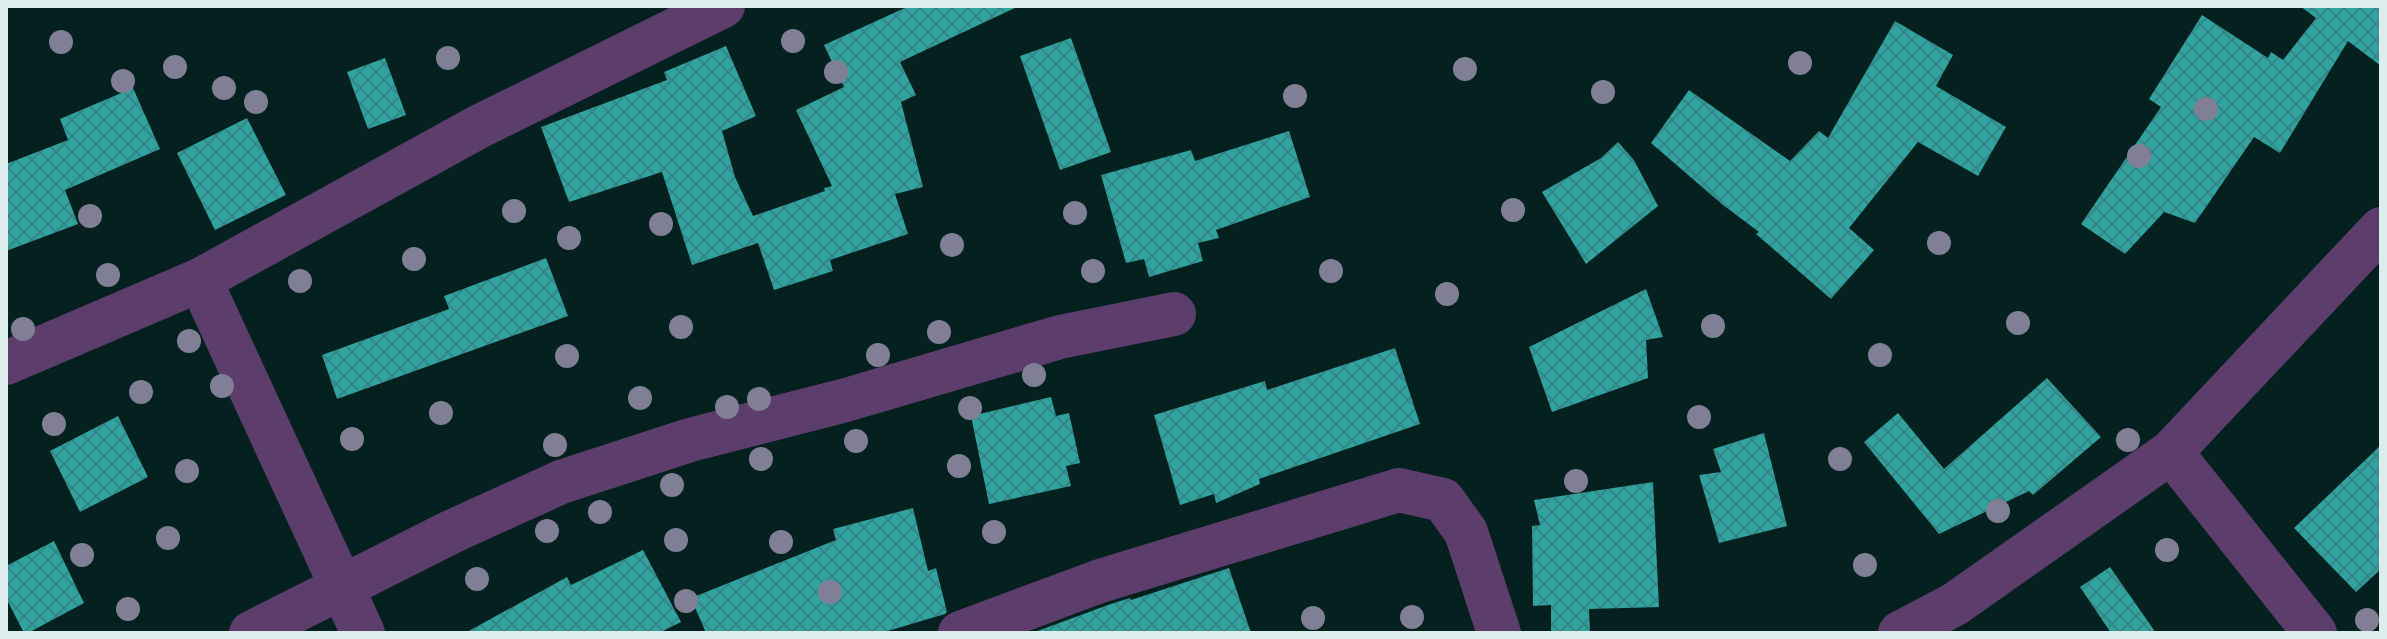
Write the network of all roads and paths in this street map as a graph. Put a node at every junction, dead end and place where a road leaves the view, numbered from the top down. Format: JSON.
{"nodes":[{"id":1,"x":723,"y":6,"type":"edge"},
{"id":2,"x":2381,"y":229,"type":"edge"},
{"id":3,"x":200,"y":280,"type":"junction"},
{"id":4,"x":1174,"y":314,"type":"dead end"},
{"id":5,"x":6,"y":363,"type":"edge"},
{"id":6,"x":2171,"y":452,"type":"junction"},
{"id":7,"x":340,"y":586,"type":"junction"},
{"id":8,"x":251,"y":633,"type":"edge"},
{"id":9,"x":363,"y":633,"type":"edge"},
{"id":10,"x":960,"y":633,"type":"edge"},
{"id":11,"x":1499,"y":633,"type":"edge"},
{"id":12,"x":1900,"y":633,"type":"edge"},
{"id":13,"x":2315,"y":633,"type":"edge"}],
"edges":[{"from":1,"to":3,"type":"street"},
{"from":2,"to":6,"type":"street"},
{"from":3,"to":5,"type":"street"},
{"from":3,"to":7,"type":"street"},
{"from":4,"to":7,"type":"street"},
{"from":6,"to":12,"type":"street"},
{"from":6,"to":13,"type":"street"},
{"from":7,"to":8,"type":"street"},
{"from":7,"to":9,"type":"street"},
{"from":10,"to":11,"type":"street"}]}
